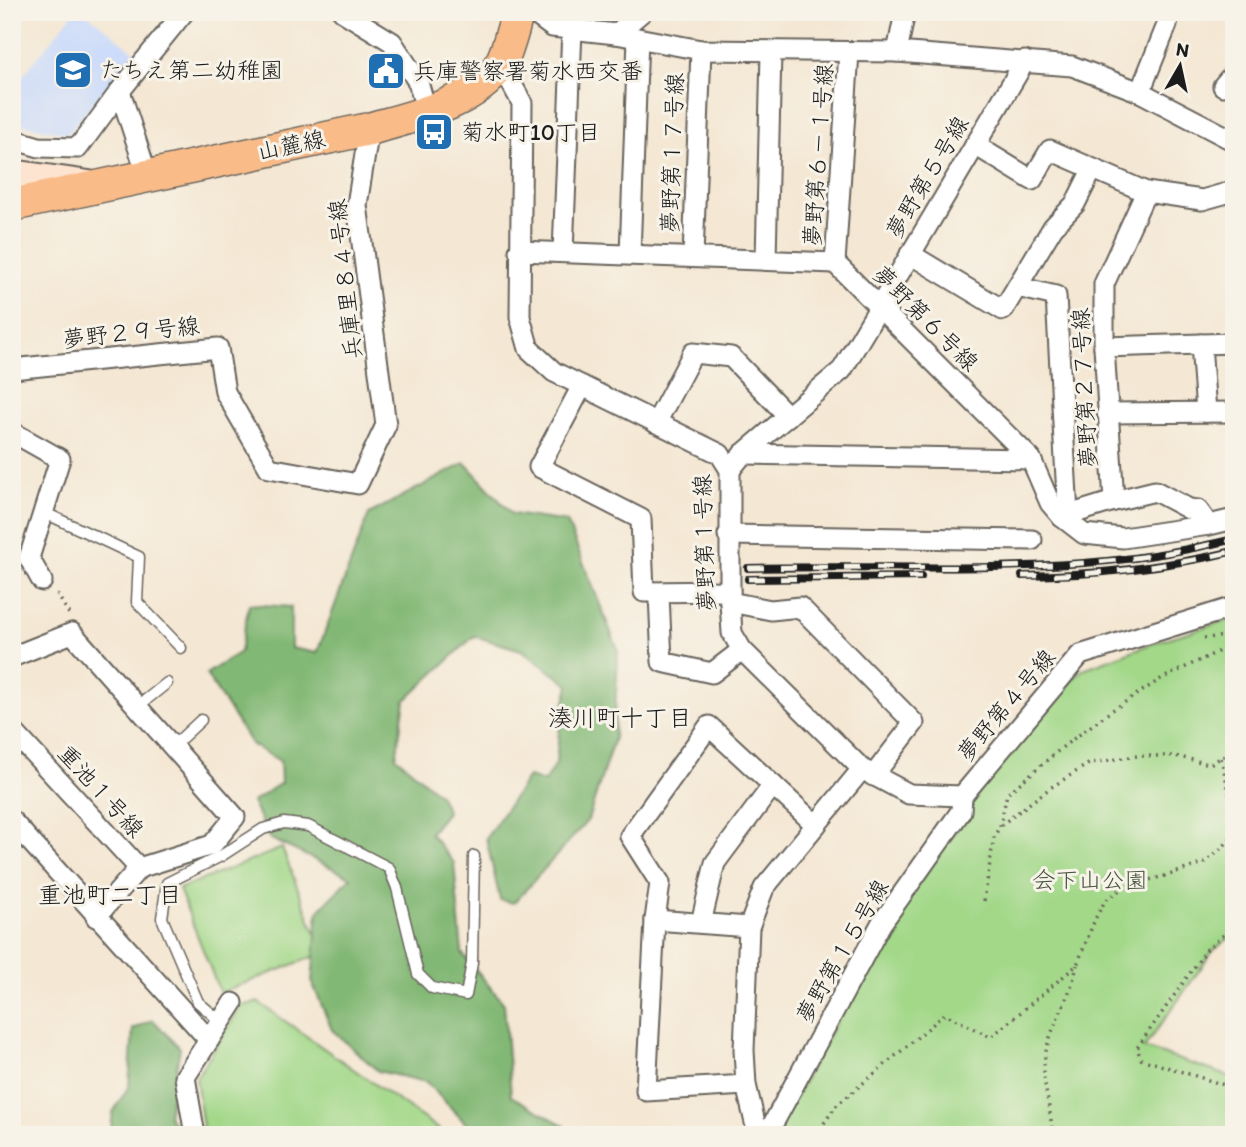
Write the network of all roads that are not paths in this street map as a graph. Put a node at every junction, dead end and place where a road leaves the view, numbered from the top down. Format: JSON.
{"nodes":[{"id":1,"x":184,"y":12,"type":"edge"},
{"id":2,"x":343,"y":12,"type":"edge"},
{"id":3,"x":518,"y":12,"type":"edge"},
{"id":4,"x":532,"y":12,"type":"edge"},
{"id":5,"x":642,"y":12,"type":"edge"},
{"id":6,"x":905,"y":12,"type":"edge"},
{"id":7,"x":1169,"y":12,"type":"edge"},
{"id":8,"x":572,"y":29,"type":"junction"},
{"id":9,"x":616,"y":34,"type":"junction"},
{"id":10,"x":638,"y":38,"type":"junction"},
{"id":11,"x":701,"y":50,"type":"junction"},
{"id":12,"x":897,"y":51,"type":"junction"},
{"id":13,"x":771,"y":52,"type":"junction"},
{"id":14,"x":849,"y":52,"type":"junction"},
{"id":15,"x":1025,"y":61,"type":"junction"},
{"id":16,"x":501,"y":64,"type":"junction"},
{"id":17,"x":120,"y":91,"type":"junction"},
{"id":18,"x":1140,"y":92,"type":"junction"},
{"id":19,"x":427,"y":112,"type":"junction"},
{"id":20,"x":369,"y":129,"type":"junction"},
{"id":21,"x":12,"y":139,"type":"edge"},
{"id":22,"x":1234,"y":141,"type":"edge"},
{"id":23,"x":975,"y":145,"type":"junction"},
{"id":24,"x":1092,"y":170,"type":"junction"},
{"id":25,"x":12,"y":174,"type":"edge"},
{"id":26,"x":147,"y":175,"type":"junction"},
{"id":27,"x":99,"y":186,"type":"junction"},
{"id":28,"x":1146,"y":191,"type":"junction"},
{"id":29,"x":1234,"y":191,"type":"edge"},
{"id":30,"x":12,"y":205,"type":"edge"},
{"id":31,"x":519,"y":251,"type":"junction"},
{"id":32,"x":563,"y":251,"type":"junction"},
{"id":33,"x":630,"y":254,"type":"junction"},
{"id":34,"x":910,"y":254,"type":"junction"},
{"id":35,"x":693,"y":257,"type":"junction"},
{"id":36,"x":766,"y":259,"type":"junction"},
{"id":37,"x":835,"y":262,"type":"junction"},
{"id":38,"x":1017,"y":287,"type":"junction"},
{"id":39,"x":880,"y":307,"type":"junction"},
{"id":40,"x":1234,"y":343,"type":"edge"},
{"id":41,"x":1201,"y":344,"type":"junction"},
{"id":42,"x":1104,"y":347,"type":"junction"},
{"id":43,"x":12,"y":369,"type":"edge"},
{"id":44,"x":582,"y":386,"type":"junction"},
{"id":45,"x":1206,"y":412,"type":"junction"},
{"id":46,"x":1234,"y":412,"type":"edge"},
{"id":47,"x":1107,"y":413,"type":"junction"},
{"id":48,"x":788,"y":416,"type":"junction"},
{"id":49,"x":656,"y":423,"type":"junction"},
{"id":50,"x":386,"y":425,"type":"joint"},
{"id":51,"x":12,"y":432,"type":"edge"},
{"id":52,"x":743,"y":454,"type":"junction"},
{"id":53,"x":1031,"y":459,"type":"junction"},
{"id":54,"x":730,"y":470,"type":"junction"},
{"id":55,"x":1114,"y":501,"type":"junction"},
{"id":56,"x":43,"y":512,"type":"junction"},
{"id":57,"x":1065,"y":516,"type":"junction"},
{"id":58,"x":1234,"y":519,"type":"edge"},
{"id":59,"x":1209,"y":525,"type":"junction"},
{"id":60,"x":728,"y":535,"type":"junction"},
{"id":61,"x":1032,"y":540,"type":"dead end"},
{"id":62,"x":42,"y":581,"type":"dead end"},
{"id":63,"x":659,"y":594,"type":"junction"},
{"id":64,"x":730,"y":596,"type":"junction"},
{"id":65,"x":1234,"y":607,"type":"edge"},
{"id":66,"x":181,"y":648,"type":"dead end"},
{"id":67,"x":742,"y":650,"type":"junction"},
{"id":68,"x":12,"y":657,"type":"edge"},
{"id":69,"x":167,"y":682,"type":"dead end"},
{"id":70,"x":137,"y":707,"type":"junction"},
{"id":71,"x":201,"y":720,"type":"dead end"},
{"id":72,"x":12,"y":730,"type":"edge"},
{"id":73,"x":172,"y":747,"type":"junction"},
{"id":74,"x":867,"y":772,"type":"junction"},
{"id":75,"x":773,"y":785,"type":"junction"},
{"id":76,"x":962,"y":796,"type":"junction"},
{"id":77,"x":13,"y":825,"type":"edge"},
{"id":78,"x":816,"y":825,"type":"junction"},
{"id":79,"x":474,"y":856,"type":"dead end"},
{"id":80,"x":139,"y":868,"type":"junction"},
{"id":81,"x":96,"y":917,"type":"junction"},
{"id":82,"x":655,"y":919,"type":"junction"},
{"id":83,"x":701,"y":923,"type":"junction"},
{"id":84,"x":749,"y":927,"type":"junction"},
{"id":85,"x":233,"y":1003,"type":"dead end"},
{"id":86,"x":221,"y":1022,"type":"junction"},
{"id":87,"x":209,"y":1040,"type":"junction"},
{"id":88,"x":746,"y":1085,"type":"junction"},
{"id":89,"x":195,"y":1135,"type":"edge"},
{"id":90,"x":758,"y":1135,"type":"edge"},
{"id":91,"x":767,"y":1135,"type":"edge"}],
"edges":[{"from":1,"to":17,"type":"street"},
{"from":2,"to":19,"type":"street"},
{"from":3,"to":16,"type":"main road","name":"山麓線"},
{"from":4,"to":8,"type":"street"},
{"from":5,"to":9,"type":"street"},
{"from":6,"to":12,"type":"street"},
{"from":7,"to":18,"type":"street"},
{"from":8,"to":9,"type":"street"},
{"from":8,"to":32,"type":"street"},
{"from":9,"to":10,"type":"street"},
{"from":10,"to":11,"type":"street"},
{"from":10,"to":33,"type":"street"},
{"from":11,"to":13,"type":"street"},
{"from":11,"to":35,"type":"street","name":"夢野第１７号線"},
{"from":12,"to":14,"type":"street"},
{"from":12,"to":15,"type":"street"},
{"from":13,"to":14,"type":"street"},
{"from":13,"to":36,"type":"street"},
{"from":14,"to":37,"type":"street","name":"夢野第６－１号線"},
{"from":15,"to":18,"type":"street"},
{"from":15,"to":23,"type":"street","name":"夢野第５号線"},
{"from":16,"to":19,"type":"main road","name":"山麓線"},
{"from":16,"to":31,"type":"street","name":"夢野第１号線"},
{"from":17,"to":21,"type":"street"},
{"from":17,"to":26,"type":"street"},
{"from":18,"to":22,"type":"street"},
{"from":19,"to":20,"type":"main road","name":"山麓線"},
{"from":20,"to":26,"type":"main road","name":"山麓線"},
{"from":20,"to":50,"type":"street","name":"兵庫里８４号線"},
{"from":23,"to":24,"type":"street"},
{"from":23,"to":34,"type":"street","name":"夢野第５号線"},
{"from":24,"to":28,"type":"street"},
{"from":24,"to":38,"type":"street"},
{"from":25,"to":27,"type":"street"},
{"from":26,"to":27,"type":"main road","name":"山麓線"},
{"from":27,"to":30,"type":"main road","name":"山麓線"},
{"from":28,"to":29,"type":"street"},
{"from":28,"to":42,"type":"street","name":"夢野第２７号線"},
{"from":31,"to":32,"type":"street"},
{"from":31,"to":44,"type":"street","name":"夢野第１号線"},
{"from":32,"to":33,"type":"street"},
{"from":33,"to":35,"type":"street"},
{"from":34,"to":38,"type":"street"},
{"from":34,"to":39,"type":"street","name":"夢野第５号線"},
{"from":35,"to":36,"type":"street"},
{"from":36,"to":37,"type":"street"},
{"from":37,"to":39,"type":"street","name":"夢野第６号線"},
{"from":38,"to":57,"type":"street"},
{"from":39,"to":48,"type":"street","name":"夢野第５号線"},
{"from":39,"to":53,"type":"street","name":"夢野第６号線"},
{"from":40,"to":41,"type":"street"},
{"from":41,"to":42,"type":"street"},
{"from":41,"to":45,"type":"street"},
{"from":42,"to":47,"type":"street","name":"夢野第２７号線"},
{"from":43,"to":50,"type":"street","name":"夢野２９号線"},
{"from":44,"to":49,"type":"street","name":"夢野第１号線"},
{"from":44,"to":63,"type":"street"},
{"from":45,"to":46,"type":"street"},
{"from":45,"to":47,"type":"street"},
{"from":47,"to":55,"type":"street","name":"夢野第２７号線"},
{"from":48,"to":49,"type":"street"},
{"from":48,"to":52,"type":"street","name":"夢野第５号線"},
{"from":49,"to":54,"type":"street","name":"夢野第１号線"},
{"from":51,"to":56,"type":"street"},
{"from":52,"to":53,"type":"street"},
{"from":52,"to":54,"type":"street","name":"夢野第５号線"},
{"from":53,"to":57,"type":"street","name":"夢野第６号線"},
{"from":54,"to":60,"type":"street","name":"夢野第１号線"},
{"from":55,"to":57,"type":"street"},
{"from":55,"to":59,"type":"street"},
{"from":56,"to":62,"type":"street"},
{"from":56,"to":66,"type":"lane"},
{"from":57,"to":59,"type":"street","name":"夢野第６号線"},
{"from":58,"to":59,"type":"street","name":"夢野第６号線"},
{"from":60,"to":61,"type":"street"},
{"from":60,"to":64,"type":"street","name":"夢野第１号線"},
{"from":63,"to":64,"type":"street"},
{"from":63,"to":67,"type":"street"},
{"from":64,"to":67,"type":"street","name":"夢野第１号線"},
{"from":64,"to":74,"type":"street"},
{"from":65,"to":76,"type":"street","name":"夢野第４号線"},
{"from":67,"to":74,"type":"street","name":"夢野第１号線"},
{"from":68,"to":70,"type":"street"},
{"from":69,"to":70,"type":"lane"},
{"from":70,"to":73,"type":"street"},
{"from":71,"to":73,"type":"lane"},
{"from":72,"to":80,"type":"street","name":"重池１号線"},
{"from":73,"to":80,"type":"street"},
{"from":74,"to":76,"type":"street","name":"夢野第４号線"},
{"from":74,"to":78,"type":"street"},
{"from":75,"to":78,"type":"street"},
{"from":75,"to":82,"type":"street"},
{"from":75,"to":83,"type":"street"},
{"from":76,"to":91,"type":"street","name":"夢野第１５号線"},
{"from":77,"to":81,"type":"street"},
{"from":78,"to":84,"type":"street"},
{"from":79,"to":86,"type":"lane"},
{"from":80,"to":81,"type":"street","name":"重池１号線"},
{"from":81,"to":87,"type":"street"},
{"from":82,"to":83,"type":"street"},
{"from":82,"to":88,"type":"street"},
{"from":83,"to":84,"type":"street"},
{"from":84,"to":88,"type":"street"},
{"from":85,"to":86,"type":"street"},
{"from":86,"to":87,"type":"street"},
{"from":87,"to":89,"type":"street"},
{"from":88,"to":90,"type":"street"}]}
